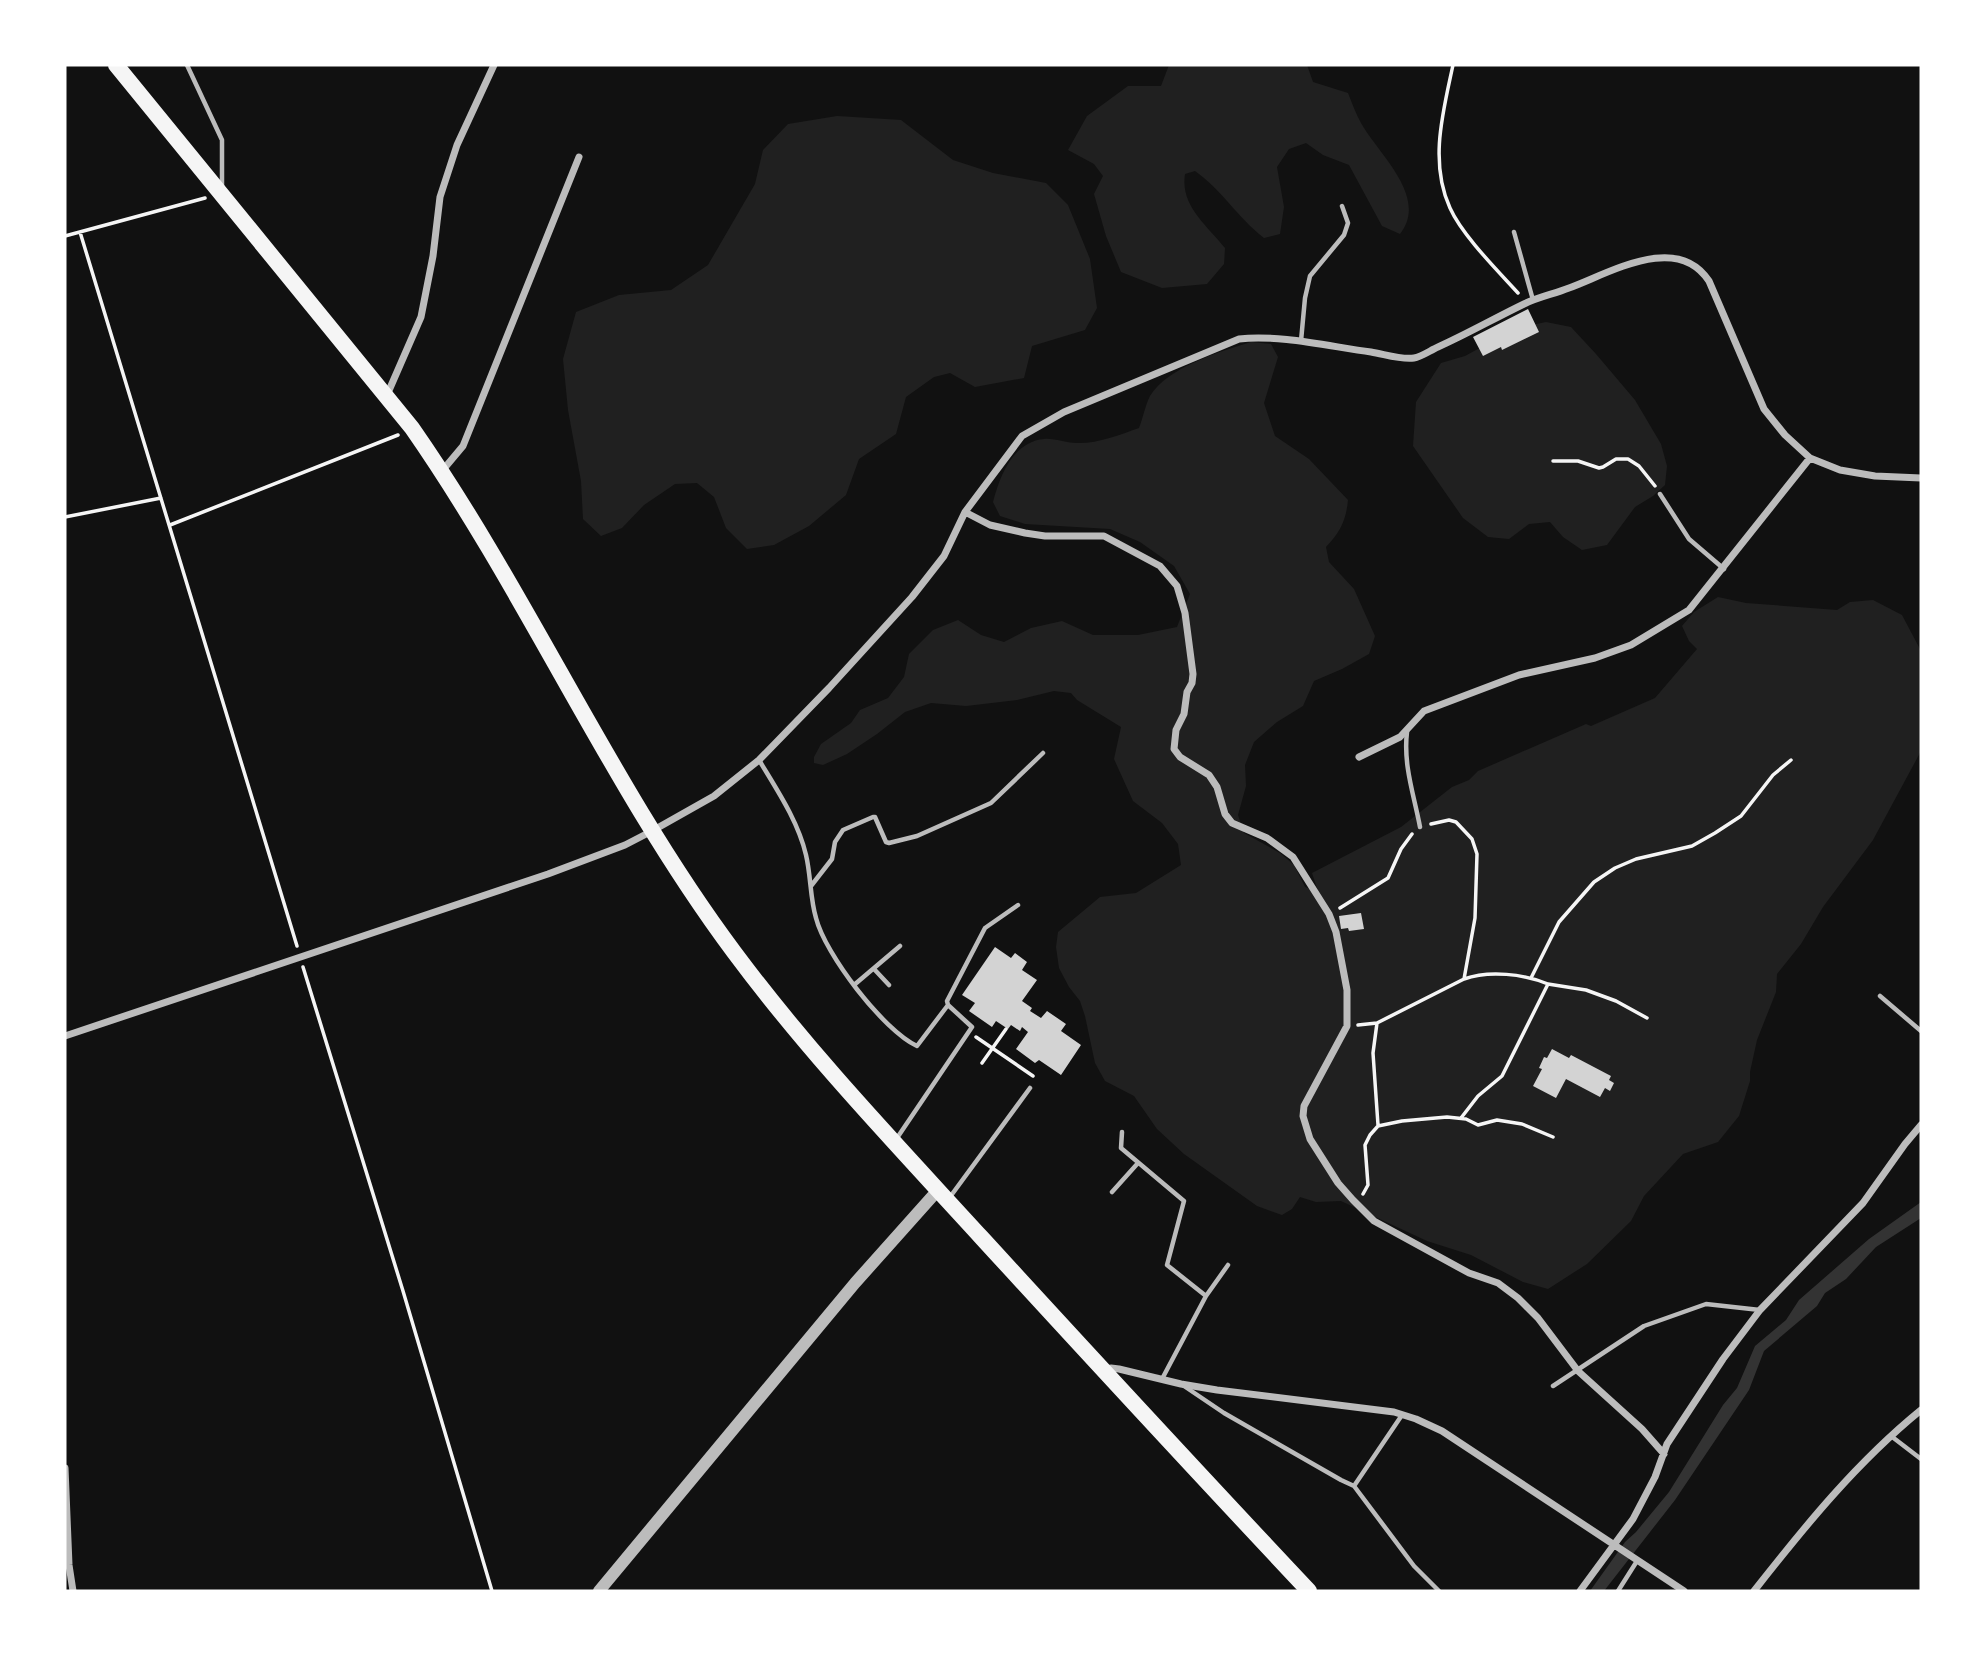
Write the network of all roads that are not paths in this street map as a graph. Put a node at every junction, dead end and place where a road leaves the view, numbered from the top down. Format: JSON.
{"nodes":[{"id":1,"x":116,"y":65,"type":"edge"},
{"id":2,"x":187,"y":65,"type":"edge"},
{"id":3,"x":494,"y":65,"type":"edge"},
{"id":4,"x":579,"y":157,"type":"dead end"},
{"id":5,"x":222,"y":194,"type":"junction"},
{"id":6,"x":1342,"y":206,"type":"dead end"},
{"id":7,"x":1514,"y":232,"type":"dead end"},
{"id":8,"x":1530,"y":302,"type":"junction"},
{"id":9,"x":1301,"y":342,"type":"junction"},
{"id":10,"x":386,"y":396,"type":"junction"},
{"id":11,"x":1810,"y":458,"type":"junction"},
{"id":12,"x":442,"y":471,"type":"junction"},
{"id":13,"x":1921,"y":478,"type":"edge"},
{"id":14,"x":1660,"y":494,"type":"road end"},
{"id":15,"x":965,"y":512,"type":"junction"},
{"id":16,"x":1724,"y":569,"type":"junction"},
{"id":17,"x":1408,"y":731,"type":"junction"},
{"id":18,"x":1043,"y":754,"type":"dead end"},
{"id":19,"x":1359,"y":757,"type":"dead end"},
{"id":20,"x":759,"y":760,"type":"junction"},
{"id":21,"x":1420,"y":827,"type":"road end"},
{"id":22,"x":652,"y":831,"type":"junction"},
{"id":23,"x":810,"y":887,"type":"junction"},
{"id":24,"x":1018,"y":905,"type":"dead end"},
{"id":25,"x":900,"y":946,"type":"dead end"},
{"id":26,"x":874,"y":969,"type":"junction"},
{"id":27,"x":854,"y":985,"type":"junction"},
{"id":28,"x":889,"y":985,"type":"dead end"},
{"id":29,"x":1880,"y":996,"type":"dead end"},
{"id":30,"x":948,"y":1005,"type":"junction"},
{"id":31,"x":1921,"y":1031,"type":"edge"},
{"id":32,"x":65,"y":1036,"type":"edge"},
{"id":33,"x":1030,"y":1088,"type":"road end"},
{"id":34,"x":1921,"y":1125,"type":"edge"},
{"id":35,"x":1122,"y":1132,"type":"dead end"},
{"id":36,"x":894,"y":1142,"type":"junction"},
{"id":37,"x":1138,"y":1163,"type":"junction"},
{"id":38,"x":1112,"y":1192,"type":"dead end"},
{"id":39,"x":943,"y":1195,"type":"junction"},
{"id":40,"x":1228,"y":1265,"type":"dead end"},
{"id":41,"x":1206,"y":1296,"type":"junction"},
{"id":42,"x":1760,"y":1310,"type":"junction"},
{"id":43,"x":1578,"y":1371,"type":"junction"},
{"id":44,"x":1105,"y":1372,"type":"junction"},
{"id":45,"x":1162,"y":1379,"type":"junction"},
{"id":46,"x":1181,"y":1384,"type":"junction"},
{"id":47,"x":1553,"y":1386,"type":"dead end"},
{"id":48,"x":1921,"y":1410,"type":"edge"},
{"id":49,"x":1402,"y":1415,"type":"junction"},
{"id":50,"x":1891,"y":1436,"type":"junction"},
{"id":51,"x":1664,"y":1454,"type":"junction"},
{"id":52,"x":1921,"y":1459,"type":"edge"},
{"id":53,"x":65,"y":1468,"type":"edge"},
{"id":54,"x":1354,"y":1486,"type":"junction"},
{"id":55,"x":1615,"y":1546,"type":"junction"},
{"id":56,"x":1634,"y":1559,"type":"junction"},
{"id":57,"x":73,"y":1591,"type":"edge"},
{"id":58,"x":600,"y":1591,"type":"edge"},
{"id":59,"x":1309,"y":1591,"type":"edge"},
{"id":60,"x":1439,"y":1591,"type":"edge"},
{"id":61,"x":1580,"y":1591,"type":"edge"},
{"id":62,"x":1618,"y":1591,"type":"edge"},
{"id":63,"x":1684,"y":1591,"type":"edge"},
{"id":64,"x":1754,"y":1591,"type":"edge"}],
"edges":[{"from":1,"to":5,"type":"highway"},
{"from":2,"to":5,"type":"lane"},
{"from":3,"to":10,"type":"street"},
{"from":4,"to":12,"type":"street"},
{"from":5,"to":10,"type":"highway"},
{"from":6,"to":9,"type":"lane"},
{"from":7,"to":8,"type":"lane"},
{"from":8,"to":9,"type":"street"},
{"from":8,"to":11,"type":"street"},
{"from":9,"to":15,"type":"street"},
{"from":10,"to":12,"type":"highway"},
{"from":11,"to":13,"type":"street"},
{"from":11,"to":16,"type":"street"},
{"from":12,"to":22,"type":"highway"},
{"from":14,"to":16,"type":"lane"},
{"from":15,"to":20,"type":"street"},
{"from":15,"to":43,"type":"street"},
{"from":16,"to":17,"type":"street"},
{"from":17,"to":19,"type":"street"},
{"from":17,"to":21,"type":"lane"},
{"from":18,"to":23,"type":"lane"},
{"from":20,"to":22,"type":"street"},
{"from":20,"to":23,"type":"lane"},
{"from":22,"to":32,"type":"street"},
{"from":22,"to":36,"type":"highway"},
{"from":23,"to":27,"type":"lane"},
{"from":24,"to":30,"type":"lane"},
{"from":25,"to":26,"type":"lane"},
{"from":26,"to":27,"type":"lane"},
{"from":26,"to":28,"type":"lane"},
{"from":27,"to":30,"type":"lane"},
{"from":29,"to":31,"type":"lane"},
{"from":30,"to":36,"type":"lane"},
{"from":33,"to":39,"type":"lane"},
{"from":34,"to":42,"type":"street"},
{"from":35,"to":37,"type":"lane"},
{"from":36,"to":39,"type":"highway"},
{"from":37,"to":38,"type":"lane"},
{"from":37,"to":41,"type":"lane"},
{"from":39,"to":44,"type":"highway"},
{"from":39,"to":58,"type":"street"},
{"from":40,"to":41,"type":"lane"},
{"from":41,"to":45,"type":"lane"},
{"from":42,"to":43,"type":"lane"},
{"from":42,"to":51,"type":"street"},
{"from":43,"to":47,"type":"lane"},
{"from":43,"to":51,"type":"street"},
{"from":44,"to":45,"type":"street"},
{"from":44,"to":59,"type":"highway"},
{"from":45,"to":46,"type":"street"},
{"from":46,"to":49,"type":"street"},
{"from":46,"to":54,"type":"lane"},
{"from":48,"to":50,"type":"street"},
{"from":49,"to":54,"type":"lane"},
{"from":49,"to":55,"type":"street"},
{"from":50,"to":52,"type":"lane"},
{"from":50,"to":64,"type":"street"},
{"from":51,"to":55,"type":"street"},
{"from":53,"to":57,"type":"street"},
{"from":54,"to":60,"type":"lane"},
{"from":55,"to":56,"type":"street"},
{"from":55,"to":61,"type":"street"},
{"from":56,"to":62,"type":"lane"},
{"from":56,"to":63,"type":"street"}]}
